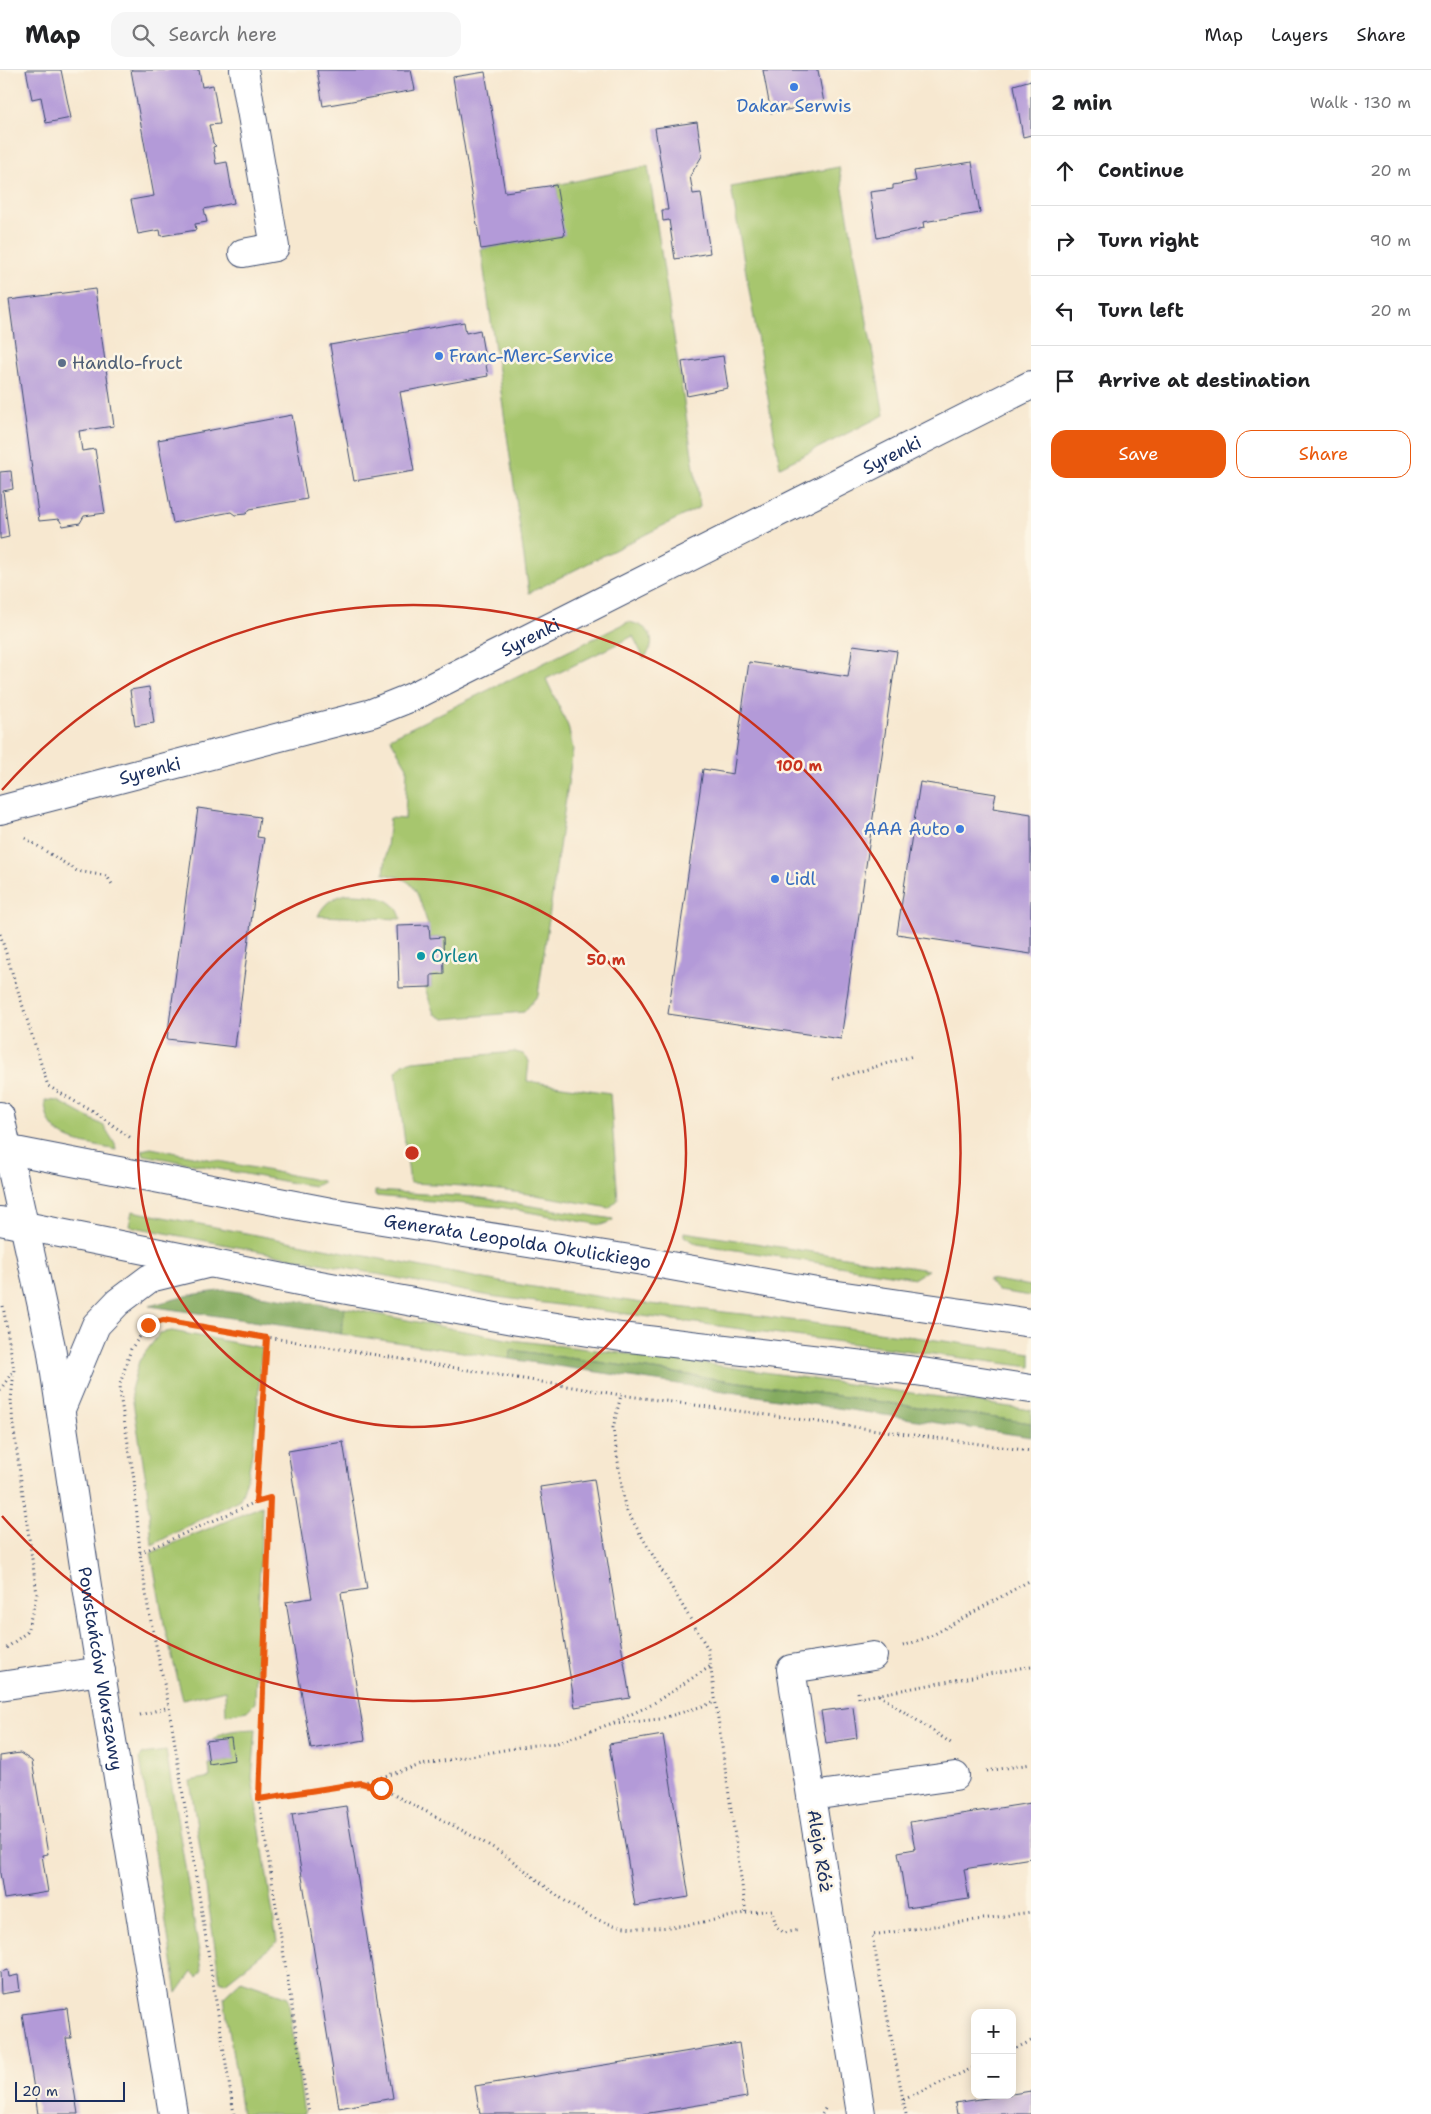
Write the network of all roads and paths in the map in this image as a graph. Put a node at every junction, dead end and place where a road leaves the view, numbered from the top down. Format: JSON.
{"nodes":[{"id":1,"x":244,"y":70,"type":"edge"},
{"id":2,"x":243,"y":253,"type":"dead end"},
{"id":3,"x":1031,"y":385,"type":"edge"},
{"id":4,"x":0,"y":810,"type":"edge"},
{"id":5,"x":18,"y":833,"type":"dead end"},
{"id":6,"x":113,"y":886,"type":"dead end"},
{"id":7,"x":0,"y":934,"type":"edge"},
{"id":8,"x":913,"y":1056,"type":"dead end"},
{"id":9,"x":833,"y":1079,"type":"dead end"},
{"id":10,"x":0,"y":1116,"type":"edge"},
{"id":11,"x":135,"y":1141,"type":"dead end"},
{"id":12,"x":3,"y":1149,"type":"edge"},
{"id":13,"x":12,"y":1224,"type":"edge"},
{"id":14,"x":211,"y":1263,"type":"junction"},
{"id":15,"x":3,"y":1306,"type":"dead end"},
{"id":16,"x":1031,"y":1323,"type":"edge"},
{"id":17,"x":267,"y":1338,"type":"junction"},
{"id":18,"x":14,"y":1370,"type":"junction"},
{"id":19,"x":1031,"y":1388,"type":"edge"},
{"id":20,"x":0,"y":1390,"type":"edge"},
{"id":21,"x":621,"y":1395,"type":"junction"},
{"id":22,"x":61,"y":1409,"type":"junction"},
{"id":23,"x":1031,"y":1451,"type":"edge"},
{"id":24,"x":256,"y":1502,"type":"junction"},
{"id":25,"x":140,"y":1553,"type":"junction"},
{"id":26,"x":1031,"y":1580,"type":"edge"},
{"id":27,"x":0,"y":1651,"type":"edge"},
{"id":28,"x":863,"y":1658,"type":"junction"},
{"id":29,"x":711,"y":1666,"type":"junction"},
{"id":30,"x":1031,"y":1666,"type":"edge"},
{"id":31,"x":101,"y":1671,"type":"junction"},
{"id":32,"x":0,"y":1686,"type":"edge"},
{"id":33,"x":878,"y":1694,"type":"junction"},
{"id":34,"x":716,"y":1702,"type":"junction"},
{"id":35,"x":169,"y":1707,"type":"junction"},
{"id":36,"x":133,"y":1716,"type":"dead end"},
{"id":37,"x":610,"y":1724,"type":"junction"},
{"id":38,"x":959,"y":1749,"type":"dead end"},
{"id":39,"x":1031,"y":1764,"type":"edge"},
{"id":40,"x":984,"y":1765,"type":"dead end"},
{"id":41,"x":992,"y":1771,"type":"junction"},
{"id":42,"x":955,"y":1776,"type":"joint"},
{"id":43,"x":361,"y":1783,"type":"junction"},
{"id":44,"x":812,"y":1796,"type":"junction"},
{"id":45,"x":259,"y":1799,"type":"junction"},
{"id":46,"x":1031,"y":1912,"type":"edge"},
{"id":47,"x":1031,"y":2041,"type":"edge"},
{"id":48,"x":1016,"y":2048,"type":"edge"},
{"id":49,"x":971,"y":2069,"type":"edge"},
{"id":50,"x":903,"y":2100,"type":"junction"},
{"id":51,"x":173,"y":2114,"type":"edge"},
{"id":52,"x":234,"y":2114,"type":"edge"},
{"id":53,"x":309,"y":2114,"type":"edge"},
{"id":54,"x":861,"y":2114,"type":"edge"},
{"id":55,"x":906,"y":2114,"type":"edge"}],
"edges":[{"from":1,"to":2,"type":"street"},
{"from":3,"to":4,"type":"street","name":"Syrenki"},
{"from":5,"to":6,"type":"path"},
{"from":7,"to":11,"type":"path"},
{"from":8,"to":9,"type":"path"},
{"from":10,"to":12,"type":"street","name":"Powstańców Warszawy"},
{"from":12,"to":13,"type":"street","name":"Powstańców Warszawy"},
{"from":12,"to":16,"type":"street","name":"Generała Leopolda Okulickiego"},
{"from":13,"to":14,"type":"street"},
{"from":13,"to":22,"type":"street","name":"Powstańców Warszawy"},
{"from":14,"to":19,"type":"street"},
{"from":14,"to":22,"type":"street"},
{"from":15,"to":18,"type":"path"},
{"from":17,"to":21,"type":"path"},
{"from":17,"to":24,"type":"path"},
{"from":17,"to":25,"type":"path"},
{"from":18,"to":20,"type":"path"},
{"from":18,"to":27,"type":"path"},
{"from":21,"to":23,"type":"path"},
{"from":21,"to":29,"type":"path"},
{"from":22,"to":31,"type":"street","name":"Powstańców Warszawy"},
{"from":24,"to":25,"type":"path"},
{"from":24,"to":45,"type":"path"},
{"from":25,"to":35,"type":"path"},
{"from":26,"to":28,"type":"path"},
{"from":28,"to":33,"type":"path"},
{"from":28,"to":44,"type":"street","name":"Aleja Róż"},
{"from":29,"to":34,"type":"path"},
{"from":29,"to":37,"type":"path"},
{"from":30,"to":33,"type":"path"},
{"from":31,"to":32,"type":"street"},
{"from":31,"to":51,"type":"street","name":"Powstańców Warszawy"},
{"from":33,"to":38,"type":"path"},
{"from":34,"to":37,"type":"path"},
{"from":34,"to":43,"type":"path"},
{"from":35,"to":36,"type":"path"},
{"from":35,"to":52,"type":"path"},
{"from":37,"to":43,"type":"path"},
{"from":39,"to":41,"type":"path"},
{"from":40,"to":41,"type":"path"},
{"from":41,"to":42,"type":"path"},
{"from":42,"to":44,"type":"street"},
{"from":43,"to":45,"type":"path"},
{"from":44,"to":54,"type":"street","name":"Aleja Róż"},
{"from":45,"to":53,"type":"path"},
{"from":46,"to":50,"type":"path"},
{"from":47,"to":48,"type":"path"},
{"from":49,"to":50,"type":"path"},
{"from":50,"to":55,"type":"path"}]}
